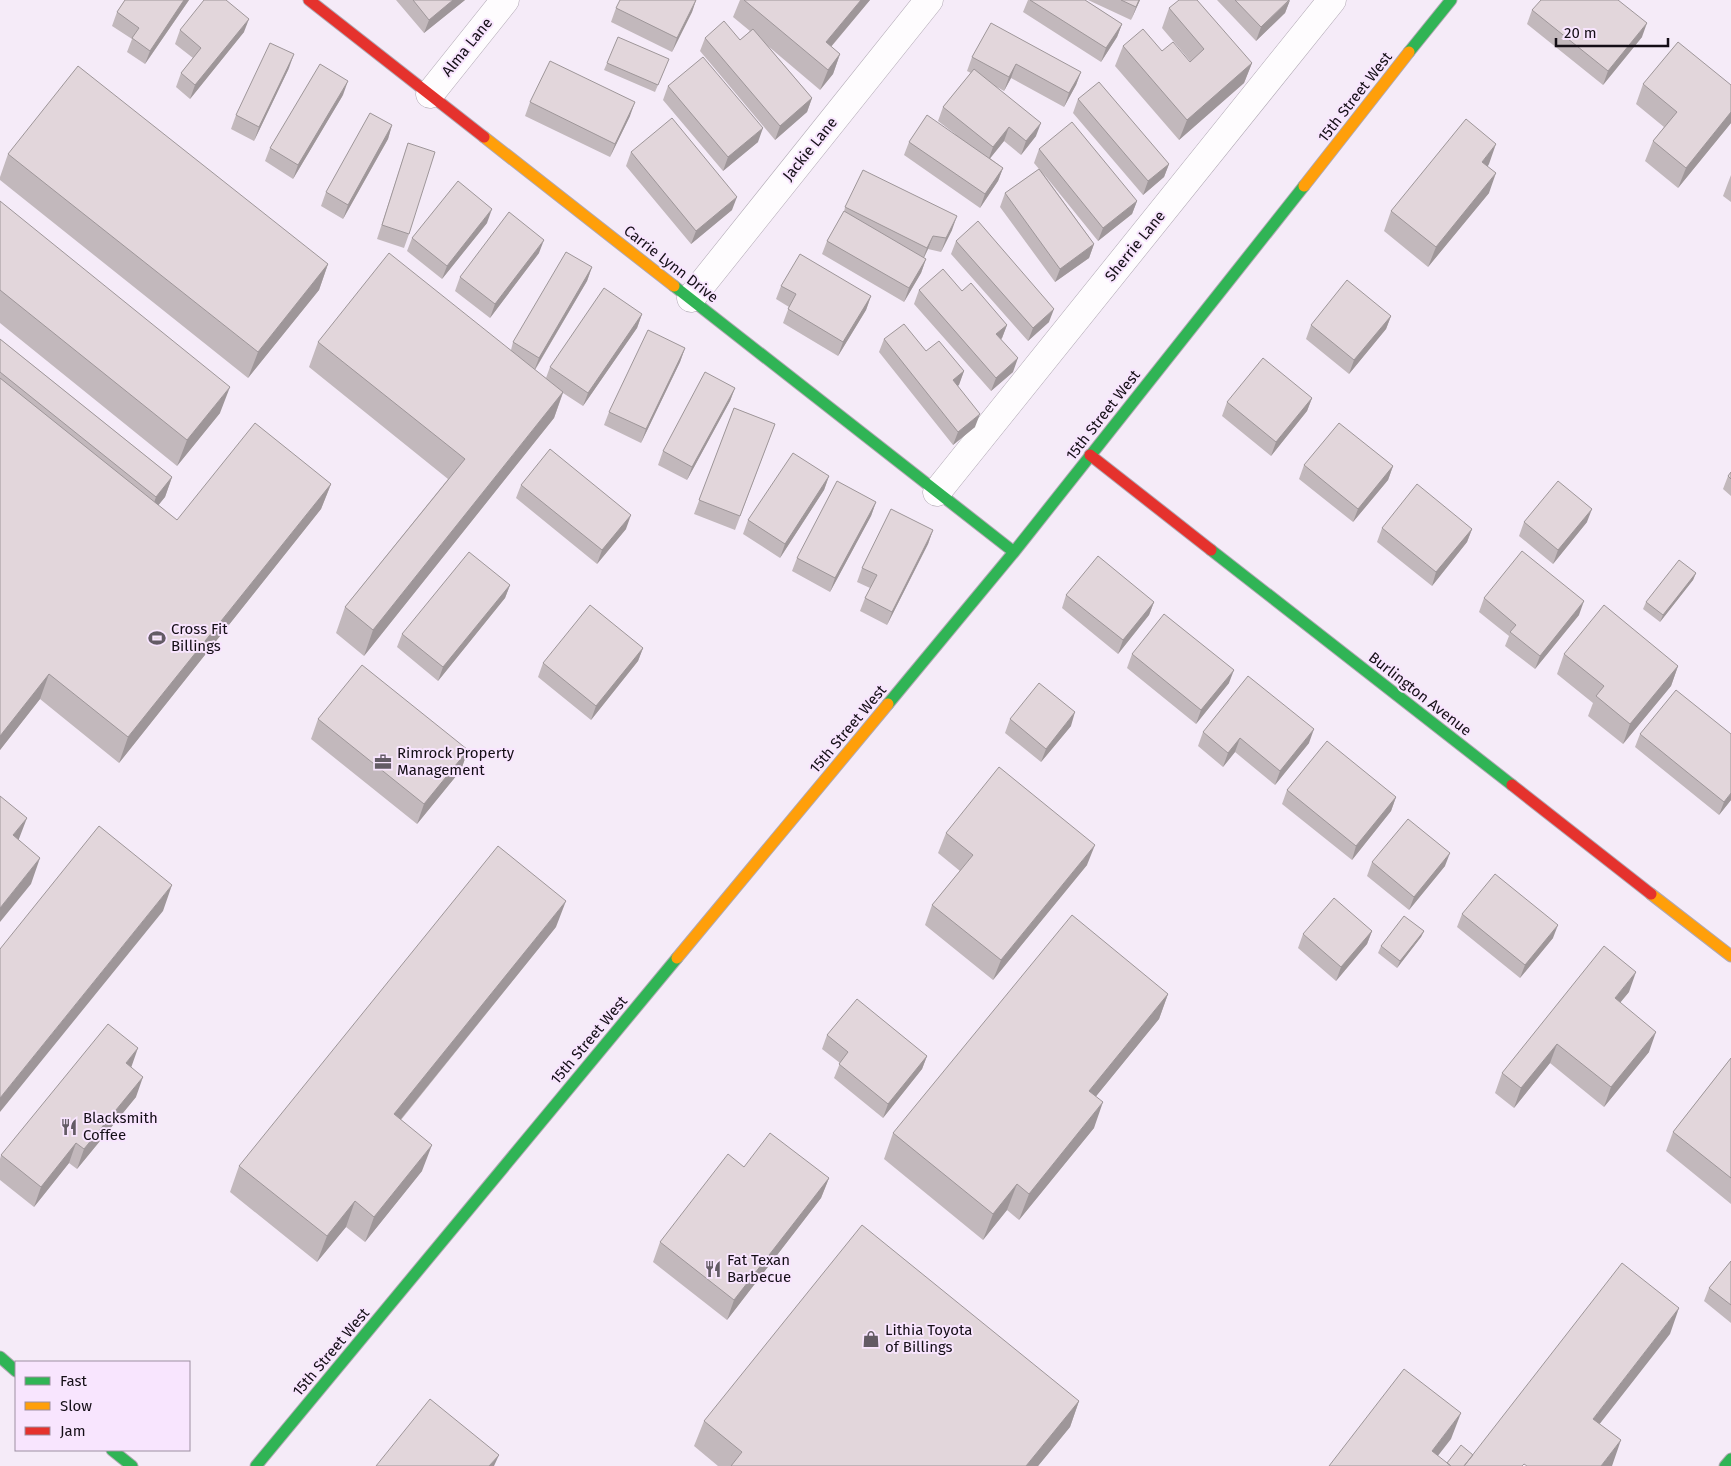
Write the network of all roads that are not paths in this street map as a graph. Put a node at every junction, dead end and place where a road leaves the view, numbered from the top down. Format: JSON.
{"nodes":[{"id":1,"x":309,"y":0,"type":"edge"},
{"id":2,"x":505,"y":0,"type":"edge"},
{"id":3,"x":929,"y":0,"type":"edge"},
{"id":4,"x":1332,"y":0,"type":"edge"},
{"id":5,"x":1451,"y":0,"type":"edge"},
{"id":6,"x":430,"y":94,"type":"junction"},
{"id":7,"x":691,"y":298,"type":"junction"},
{"id":8,"x":1090,"y":455,"type":"junction"},
{"id":9,"x":938,"y":492,"type":"junction"},
{"id":10,"x":1014,"y":552,"type":"junction"},
{"id":11,"x":1731,"y":956,"type":"edge"},
{"id":12,"x":0,"y":1357,"type":"edge"},
{"id":13,"x":15,"y":1370,"type":"edge"},
{"id":14,"x":113,"y":1451,"type":"edge"},
{"id":15,"x":1731,"y":1459,"type":"edge"},
{"id":16,"x":132,"y":1466,"type":"edge"},
{"id":17,"x":256,"y":1466,"type":"edge"},
{"id":18,"x":1725,"y":1466,"type":"edge"}],
"edges":[{"from":1,"to":6,"type":"street","name":"Carrie Lynn Drive"},
{"from":2,"to":6,"type":"street","name":"Alma Lane"},
{"from":3,"to":7,"type":"street","name":"Jackie Lane"},
{"from":4,"to":9,"type":"street","name":"Sherrie Lane"},
{"from":5,"to":8,"type":"street","name":"15th Street West"},
{"from":6,"to":7,"type":"street","name":"Carrie Lynn Drive"},
{"from":7,"to":9,"type":"street","name":"Carrie Lynn Drive"},
{"from":8,"to":10,"type":"street","name":"15th Street West"},
{"from":8,"to":11,"type":"street","name":"Burlington Avenue"},
{"from":9,"to":10,"type":"street","name":"Carrie Lynn Drive"},
{"from":10,"to":17,"type":"street","name":"15th Street West"},
{"from":12,"to":13,"type":"street"},
{"from":14,"to":16,"type":"street"},
{"from":15,"to":18,"type":"street"}]}
